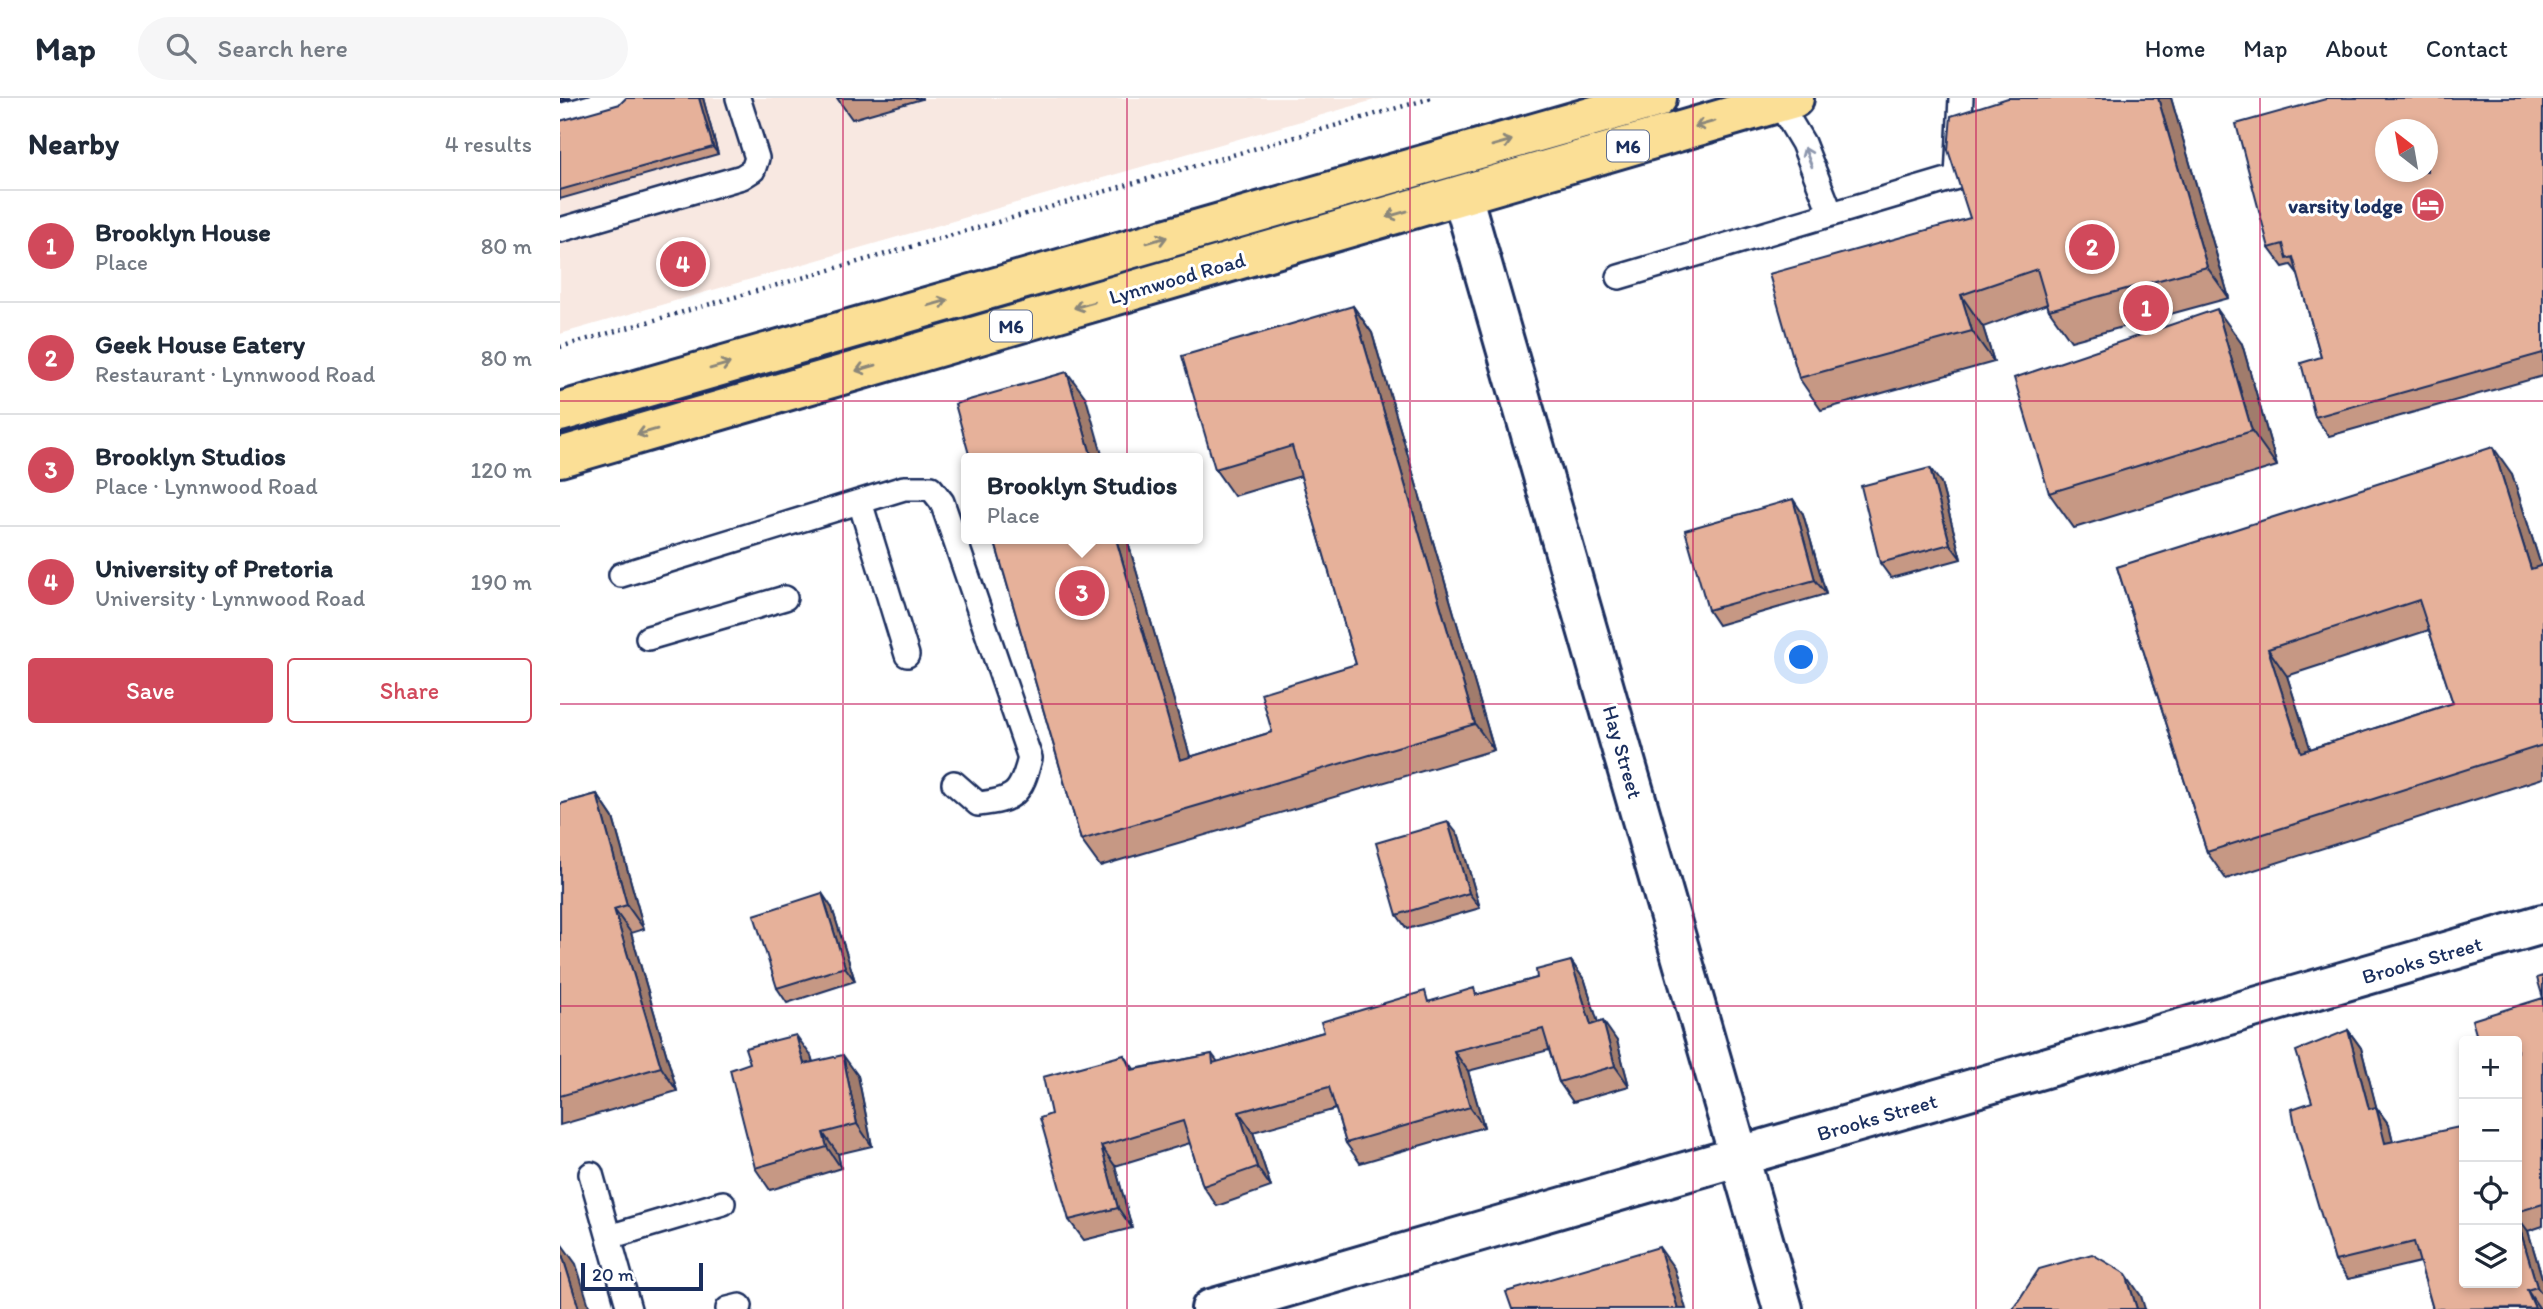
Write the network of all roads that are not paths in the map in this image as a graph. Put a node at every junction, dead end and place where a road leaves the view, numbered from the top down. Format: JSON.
{"nodes":[{"id":1,"x":621,"y":98,"type":"edge"},
{"id":2,"x":737,"y":98,"type":"edge"},
{"id":3,"x":1657,"y":98,"type":"edge"},
{"id":4,"x":1961,"y":98,"type":"edge"},
{"id":5,"x":1786,"y":100,"type":"edge"},
{"id":6,"x":560,"y":116,"type":"edge"},
{"id":7,"x":1462,"y":195,"type":"junction"},
{"id":8,"x":1831,"y":214,"type":"junction"},
{"id":9,"x":560,"y":230,"type":"edge"},
{"id":10,"x":1619,"y":277,"type":"dead end"},
{"id":11,"x":560,"y":412,"type":"edge"},
{"id":12,"x":560,"y":457,"type":"edge"},
{"id":13,"x":860,"y":502,"type":"junction"},
{"id":14,"x":621,"y":575,"type":"dead end"},
{"id":15,"x":785,"y":598,"type":"dead end"},
{"id":16,"x":648,"y":638,"type":"dead end"},
{"id":17,"x":906,"y":655,"type":"dead end"},
{"id":18,"x":954,"y":783,"type":"dead end"},
{"id":19,"x":2543,"y":925,"type":"edge"},
{"id":20,"x":1741,"y":1157,"type":"junction"},
{"id":21,"x":591,"y":1174,"type":"dead end"},
{"id":22,"x":723,"y":1203,"type":"dead end"},
{"id":23,"x":609,"y":1237,"type":"junction"},
{"id":24,"x":629,"y":1309,"type":"edge"},
{"id":25,"x":1210,"y":1309,"type":"edge"},
{"id":26,"x":1783,"y":1309,"type":"edge"}],
"edges":[{"from":1,"to":6,"type":"lane"},
{"from":2,"to":9,"type":"lane"},
{"from":11,"to":3,"type":"main road","name":"Lynnwood Road","number":"M6","one_way":true},
{"from":4,"to":8,"type":"lane"},
{"from":5,"to":7,"type":"main road","name":"Lynnwood Road","number":"M6","one_way":true},
{"from":8,"to":5,"type":"lane","one_way":true},
{"from":7,"to":12,"type":"main road","name":"Lynnwood Road","number":"M6","one_way":true},
{"from":7,"to":20,"type":"street","name":"Hay Street"},
{"from":8,"to":10,"type":"lane"},
{"from":13,"to":14,"type":"lane"},
{"from":13,"to":17,"type":"lane"},
{"from":13,"to":18,"type":"lane"},
{"from":15,"to":16,"type":"lane"},
{"from":19,"to":20,"type":"street","name":"Brooks Street"},
{"from":20,"to":25,"type":"street","name":"Brooks Street"},
{"from":20,"to":26,"type":"street","name":"Hay Street"},
{"from":21,"to":23,"type":"lane"},
{"from":22,"to":23,"type":"lane"},
{"from":23,"to":24,"type":"lane"}]}
